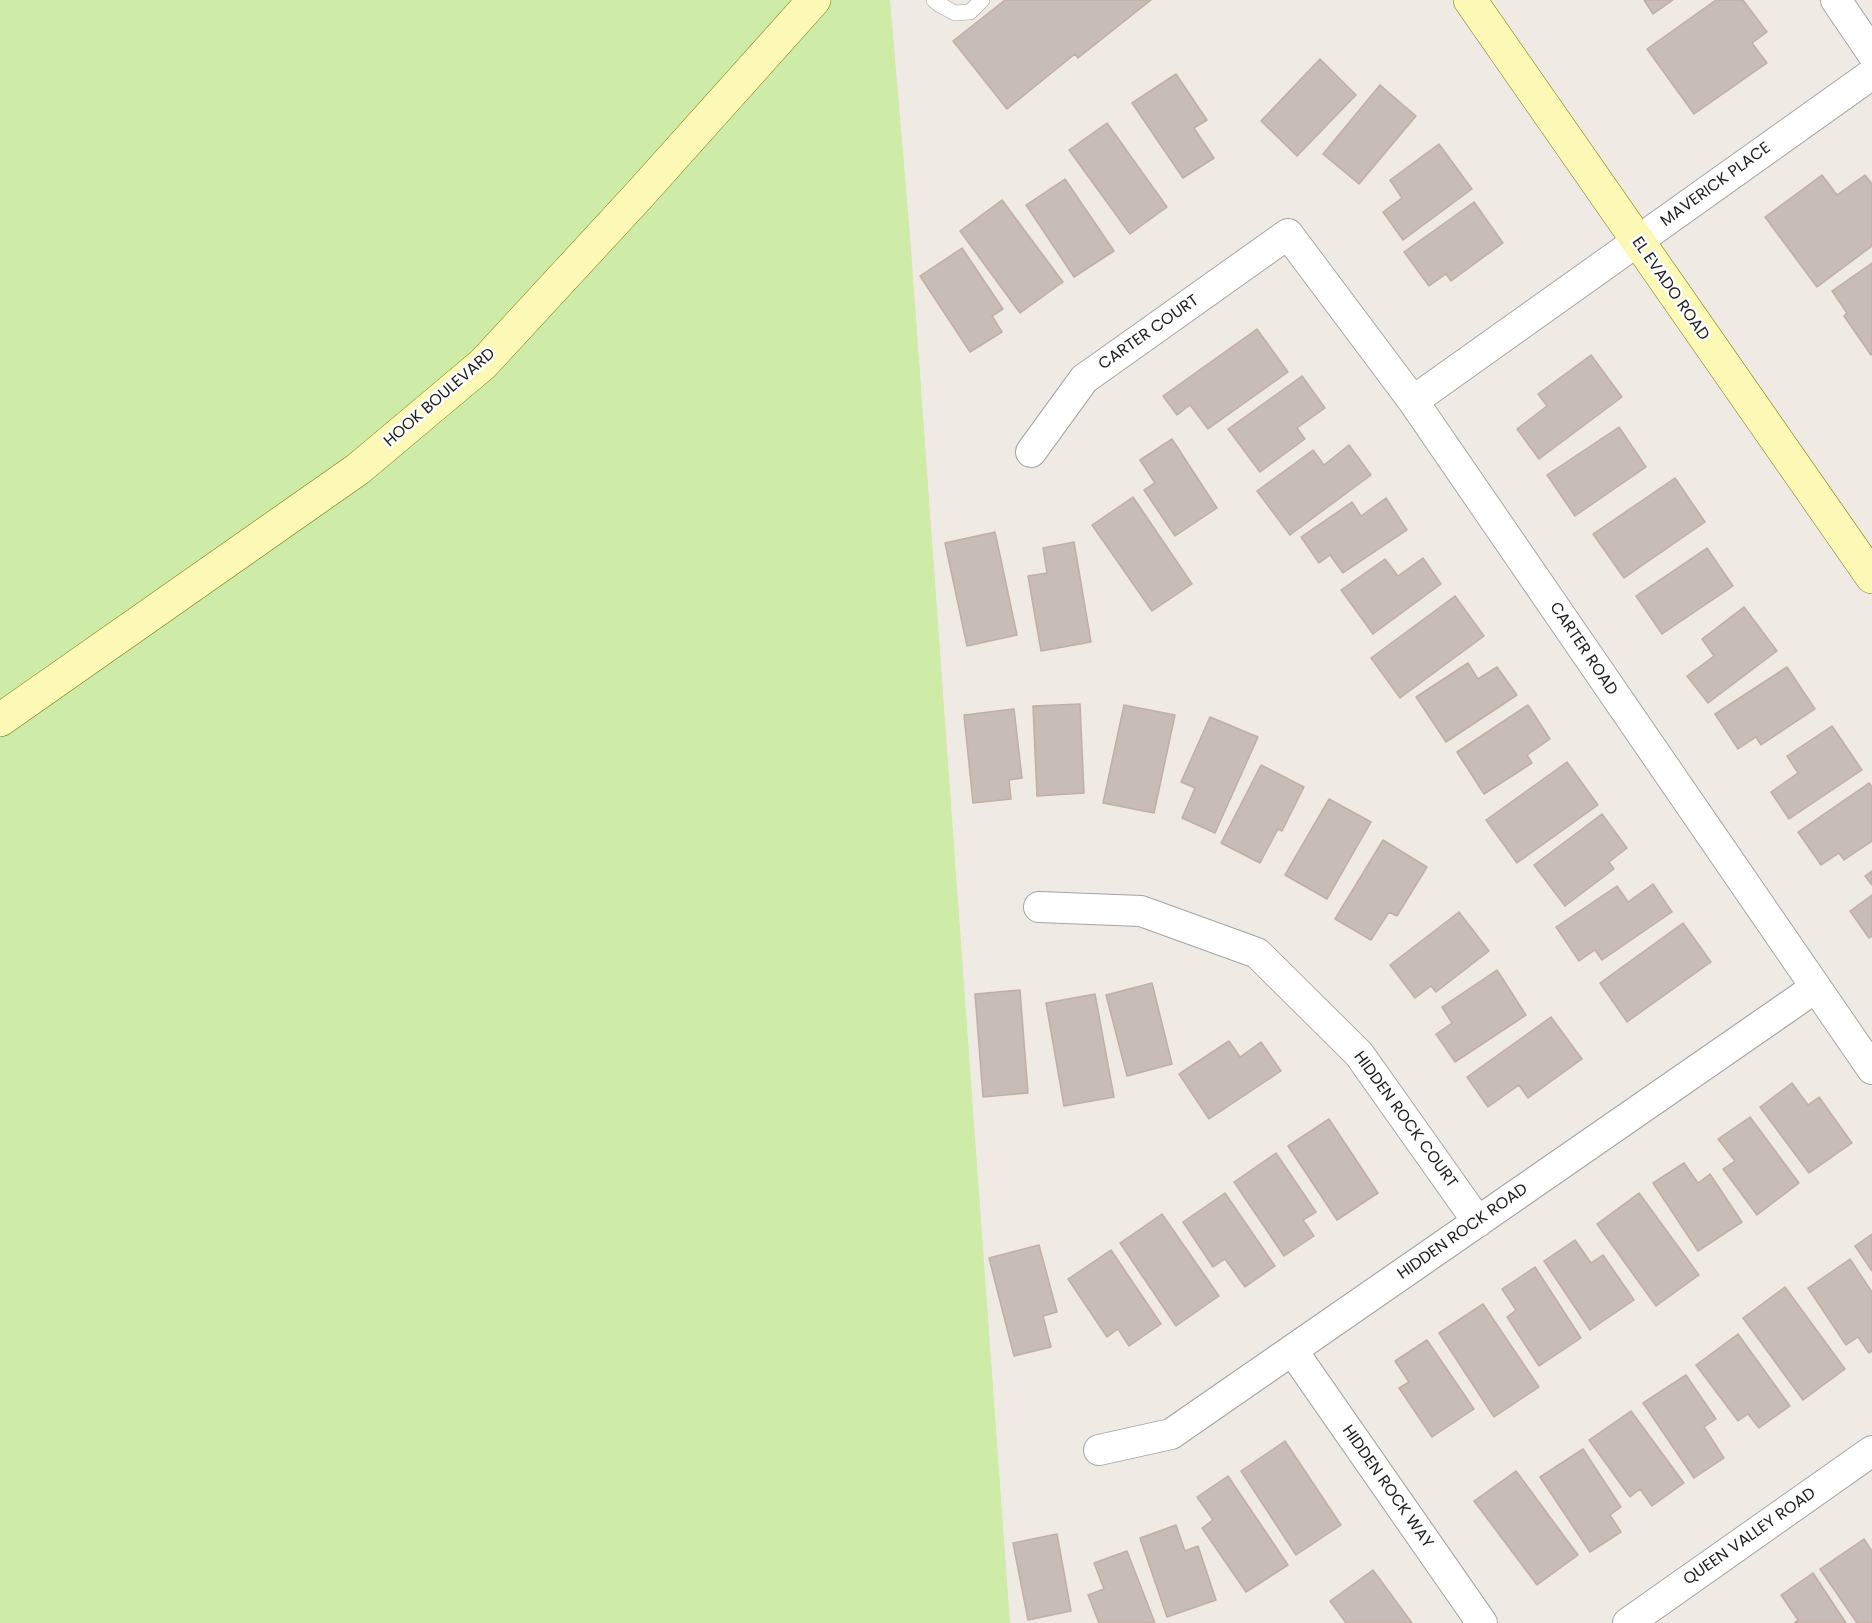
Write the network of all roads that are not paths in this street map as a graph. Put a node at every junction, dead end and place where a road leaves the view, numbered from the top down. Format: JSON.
{"nodes":[{"id":1,"x":814,"y":0,"type":"edge"},
{"id":2,"x":934,"y":0,"type":"edge"},
{"id":3,"x":982,"y":0,"type":"edge"},
{"id":4,"x":1470,"y":0,"type":"edge"},
{"id":5,"x":1836,"y":0,"type":"edge"},
{"id":6,"x":1872,"y":53,"type":"edge"},
{"id":7,"x":1872,"y":74,"type":"edge"},
{"id":8,"x":1288,"y":234,"type":"joint"},
{"id":9,"x":1637,"y":242,"type":"junction"},
{"id":10,"x":1413,"y":401,"type":"junction"},
{"id":11,"x":1031,"y":452,"type":"dead end"},
{"id":12,"x":1872,"y":577,"type":"edge"},
{"id":13,"x":0,"y":720,"type":"edge"},
{"id":14,"x":1039,"y":907,"type":"dead end"},
{"id":15,"x":1815,"y":988,"type":"junction"},
{"id":16,"x":1872,"y":1069,"type":"edge"},
{"id":17,"x":1478,"y":1222,"type":"junction"},
{"id":18,"x":1292,"y":1350,"type":"junction"},
{"id":19,"x":1099,"y":1450,"type":"dead end"},
{"id":20,"x":1872,"y":1450,"type":"edge"},
{"id":21,"x":1482,"y":1623,"type":"edge"},
{"id":22,"x":1628,"y":1623,"type":"edge"}],
"edges":[{"from":1,"to":13,"type":"street","name":"HOOK BOULEVARD"},
{"from":2,"to":3,"type":"lane"},
{"from":4,"to":9,"type":"street","name":"EL EVADO ROAD"},
{"from":5,"to":6,"type":"street"},
{"from":7,"to":9,"type":"street","name":"MAVERICK PLACE"},
{"from":8,"to":10,"type":"street","name":"CARTER ROAD"},
{"from":8,"to":11,"type":"street","name":"CARTER COURT"},
{"from":9,"to":10,"type":"street","name":"MAVERICK PLACE"},
{"from":9,"to":12,"type":"street","name":"EL EVADO ROAD"},
{"from":10,"to":15,"type":"street","name":"CARTER ROAD"},
{"from":14,"to":17,"type":"street","name":"HIDDEN ROCK COURT"},
{"from":15,"to":16,"type":"street","name":"CARTER ROAD"},
{"from":15,"to":17,"type":"street","name":"HIDDEN ROCK ROAD"},
{"from":17,"to":18,"type":"street","name":"HIDDEN ROCK ROAD"},
{"from":18,"to":19,"type":"street","name":"HIDDEN ROCK ROAD"},
{"from":18,"to":21,"type":"street","name":"HIDDEN ROCK WAY"},
{"from":20,"to":22,"type":"street","name":"QUEEN VALLEY ROAD"}]}
